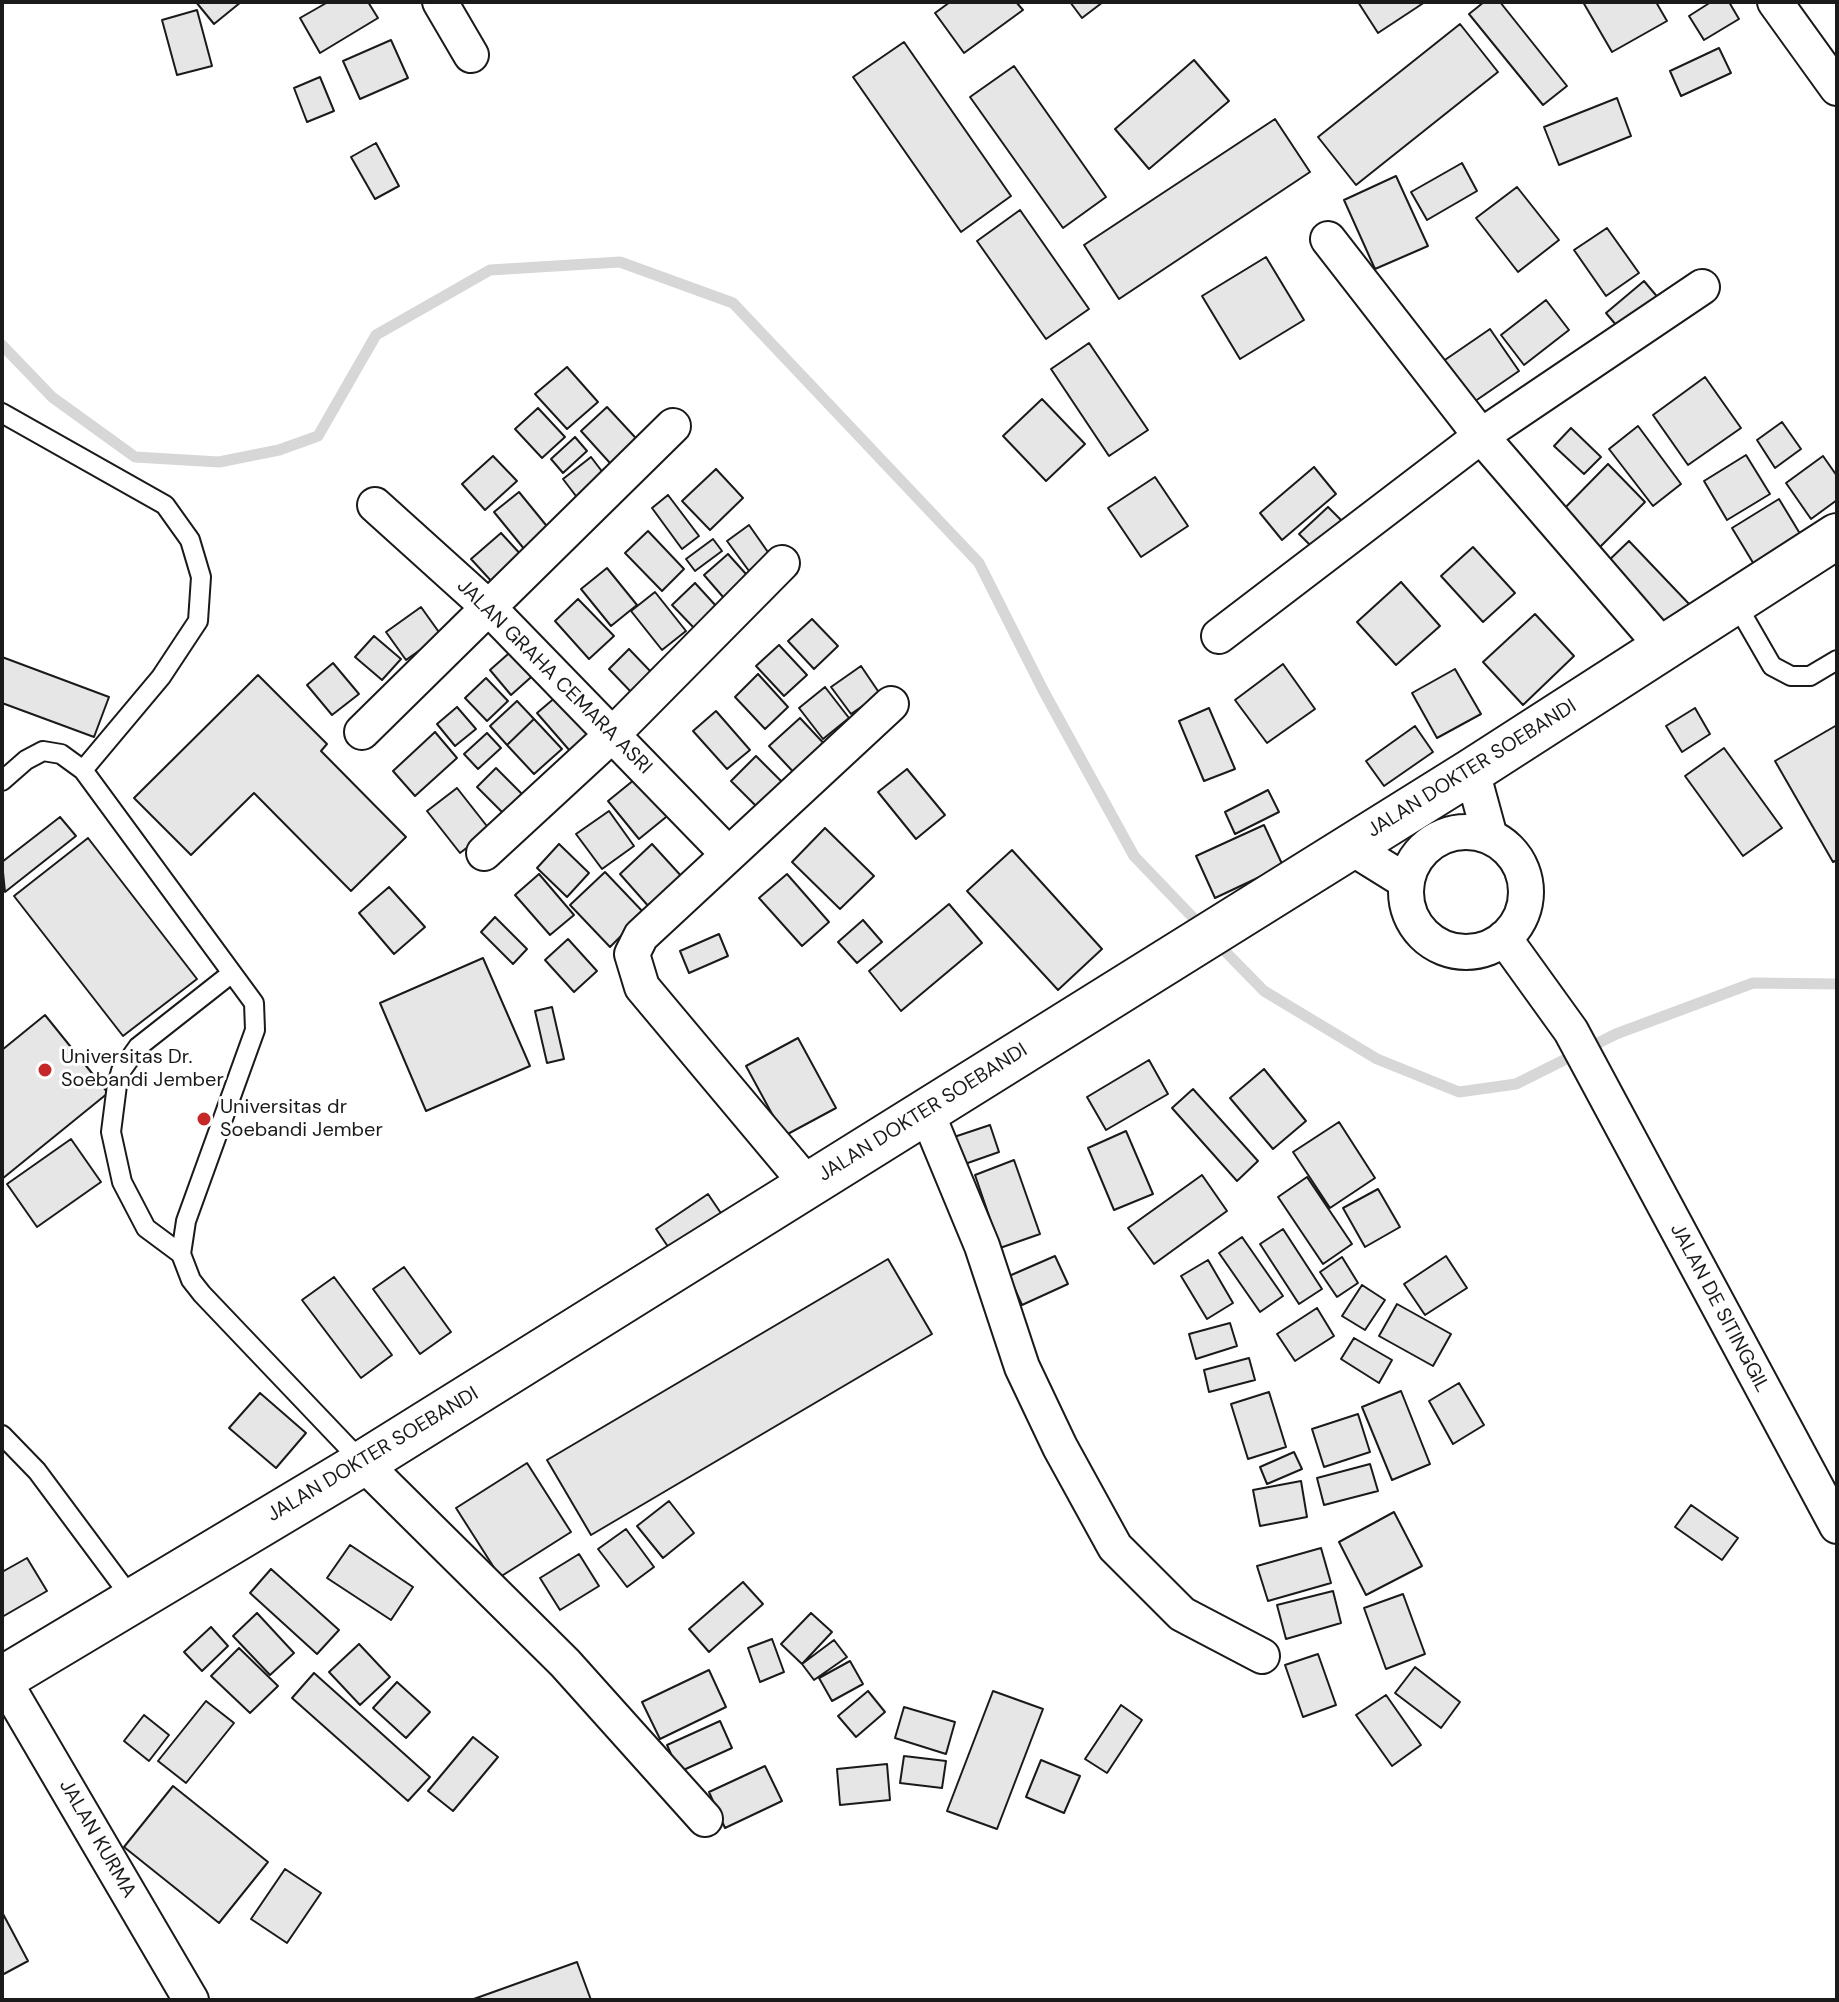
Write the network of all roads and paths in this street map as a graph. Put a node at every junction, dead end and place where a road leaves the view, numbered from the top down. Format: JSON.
{"nodes":[{"id":1,"x":440,"y":2,"type":"edge"},
{"id":2,"x":1775,"y":2,"type":"edge"},
{"id":3,"x":471,"y":55,"type":"dead end"},
{"id":4,"x":1837,"y":88,"type":"edge"},
{"id":5,"x":1328,"y":239,"type":"dead end"},
{"id":6,"x":1702,"y":287,"type":"dead end"},
{"id":7,"x":2,"y":413,"type":"edge"},
{"id":8,"x":673,"y":426,"type":"dead end"},
{"id":9,"x":1481,"y":436,"type":"junction"},
{"id":10,"x":375,"y":505,"type":"dead end"},
{"id":11,"x":1837,"y":536,"type":"edge"},
{"id":12,"x":782,"y":563,"type":"dead end"},
{"id":13,"x":1734,"y":600,"type":"junction"},
{"id":14,"x":488,"y":607,"type":"junction"},
{"id":15,"x":1219,"y":636,"type":"dead end"},
{"id":16,"x":1664,"y":648,"type":"junction"},
{"id":17,"x":1837,"y":660,"type":"edge"},
{"id":18,"x":891,"y":704,"type":"dead end"},
{"id":19,"x":362,"y":732,"type":"dead end"},
{"id":20,"x":613,"y":734,"type":"junction"},
{"id":21,"x":83,"y":770,"type":"junction"},
{"id":22,"x":1472,"y":771,"type":"junction"},
{"id":23,"x":2,"y":781,"type":"edge"},
{"id":24,"x":1490,"y":837,"type":"junction"},
{"id":25,"x":1349,"y":846,"type":"junction"},
{"id":26,"x":484,"y":853,"type":"dead end"},
{"id":27,"x":728,"y":854,"type":"junction"},
{"id":28,"x":1407,"y":882,"type":"junction"},
{"id":29,"x":1504,"y":938,"type":"junction"},
{"id":30,"x":232,"y":973,"type":"junction"},
{"id":31,"x":926,"y":1111,"type":"junction"},
{"id":32,"x":808,"y":1185,"type":"junction"},
{"id":33,"x":181,"y":1254,"type":"junction"},
{"id":34,"x":2,"y":1435,"type":"edge"},
{"id":35,"x":363,"y":1463,"type":"junction"},
{"id":36,"x":1837,"y":1526,"type":"edge"},
{"id":37,"x":133,"y":1600,"type":"junction"},
{"id":38,"x":1262,"y":1656,"type":"dead end"},
{"id":39,"x":2,"y":1679,"type":"edge"},
{"id":40,"x":705,"y":1819,"type":"dead end"},
{"id":41,"x":191,"y":2000,"type":"edge"}],
"edges":[{"from":1,"to":3,"type":"street"},
{"from":2,"to":4,"type":"street"},
{"from":5,"to":9,"type":"street"},
{"from":6,"to":9,"type":"street"},
{"from":7,"to":21,"type":"lane"},
{"from":8,"to":14,"type":"street"},
{"from":9,"to":15,"type":"street"},
{"from":9,"to":16,"type":"street"},
{"from":10,"to":14,"type":"street","name":"JALAN GRAHA CEMARA ASRI"},
{"from":11,"to":13,"type":"main road","name":"JALAN DOKTER SOEBANDI"},
{"from":12,"to":20,"type":"street"},
{"from":13,"to":16,"type":"main road","name":"JALAN DOKTER SOEBANDI"},
{"from":13,"to":17,"type":"lane"},
{"from":14,"to":19,"type":"street"},
{"from":14,"to":20,"type":"street","name":"JALAN GRAHA CEMARA ASRI"},
{"from":16,"to":22,"type":"main road","name":"JALAN DOKTER SOEBANDI"},
{"from":18,"to":27,"type":"street"},
{"from":20,"to":26,"type":"street"},
{"from":20,"to":27,"type":"street","name":"JALAN GRAHA CEMARA ASRI"},
{"from":21,"to":23,"type":"lane"},
{"from":21,"to":30,"type":"lane"},
{"from":22,"to":24,"type":"street"},
{"from":22,"to":25,"type":"main road","name":"JALAN DOKTER SOEBANDI"},
{"from":24,"to":28,"type":"street"},
{"from":24,"to":29,"type":"street"},
{"from":25,"to":28,"type":"street"},
{"from":25,"to":31,"type":"main road","name":"JALAN DOKTER SOEBANDI"},
{"from":27,"to":32,"type":"street"},
{"from":28,"to":29,"type":"street"},
{"from":29,"to":36,"type":"street","name":"JALAN DE SITINGGIL"},
{"from":30,"to":33,"type":"lane"},
{"from":30,"to":33,"type":"lane"},
{"from":31,"to":32,"type":"main road","name":"JALAN DOKTER SOEBANDI"},
{"from":31,"to":38,"type":"street"},
{"from":32,"to":35,"type":"main road","name":"JALAN DOKTER SOEBANDI"},
{"from":33,"to":35,"type":"lane"},
{"from":34,"to":37,"type":"lane"},
{"from":35,"to":37,"type":"main road","name":"JALAN DOKTER SOEBANDI"},
{"from":35,"to":40,"type":"street"},
{"from":37,"to":39,"type":"main road","name":"JALAN DOKTER SOEBANDI"},
{"from":39,"to":41,"type":"street","name":"JALAN KURMA"}]}
